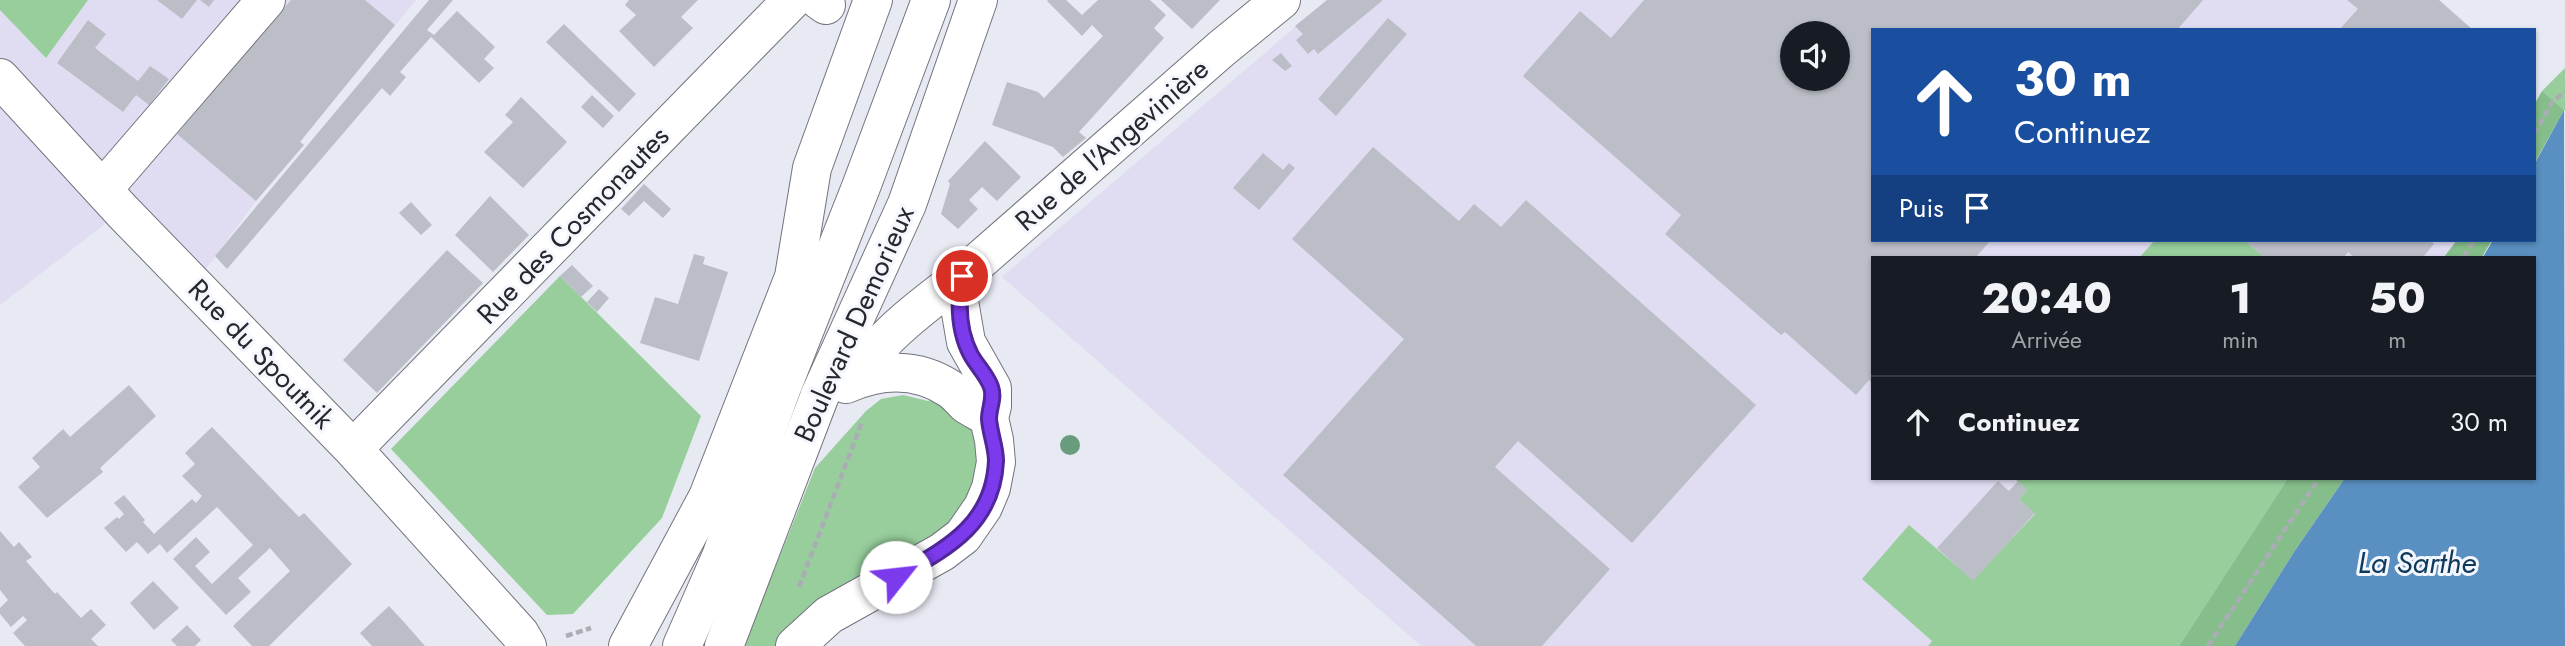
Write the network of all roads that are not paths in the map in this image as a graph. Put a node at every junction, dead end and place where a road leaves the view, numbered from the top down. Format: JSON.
{"nodes":[{"id":1,"x":265,"y":0,"type":"edge"},
{"id":2,"x":873,"y":0,"type":"edge"},
{"id":3,"x":931,"y":0,"type":"edge"},
{"id":4,"x":978,"y":0,"type":"edge"},
{"id":5,"x":1281,"y":0,"type":"edge"},
{"id":6,"x":812,"y":2,"type":"edge"},
{"id":7,"x":0,"y":78,"type":"edge"},
{"id":8,"x":103,"y":188,"type":"junction"},
{"id":9,"x":962,"y":276,"type":"junction"},
{"id":10,"x":867,"y":392,"type":"junction"},
{"id":11,"x":820,"y":394,"type":"junction"},
{"id":12,"x":989,"y":418,"type":"junction"},
{"id":13,"x":353,"y":449,"type":"junction"},
{"id":14,"x":524,"y":640,"type":"edge"},
{"id":15,"x":631,"y":643,"type":"edge"},
{"id":16,"x":682,"y":646,"type":"edge"},
{"id":17,"x":724,"y":646,"type":"edge"},
{"id":18,"x":795,"y":646,"type":"edge"}],
"edges":[{"from":1,"to":8,"type":"street"},
{"from":2,"to":15,"type":"street"},
{"from":3,"to":16,"type":"street"},
{"from":4,"to":11,"type":"street","name":"Boulevard Demorieux"},
{"from":5,"to":9,"type":"street","name":"Rue de l'Angevinière"},
{"from":6,"to":13,"type":"street","name":"Rue des Cosmonautes"},
{"from":7,"to":8,"type":"street","name":"Rue du Spoutnik"},
{"from":8,"to":13,"type":"street","name":"Rue du Spoutnik"},
{"from":9,"to":10,"type":"street","name":"Rue de l'Angevinière"},
{"from":9,"to":12,"type":"street"},
{"from":10,"to":11,"type":"street"},
{"from":10,"to":12,"type":"street"},
{"from":11,"to":17,"type":"street","name":"Boulevard Demorieux"},
{"from":12,"to":18,"type":"street"},
{"from":13,"to":14,"type":"street","name":"Rue du Spoutnik"}]}
